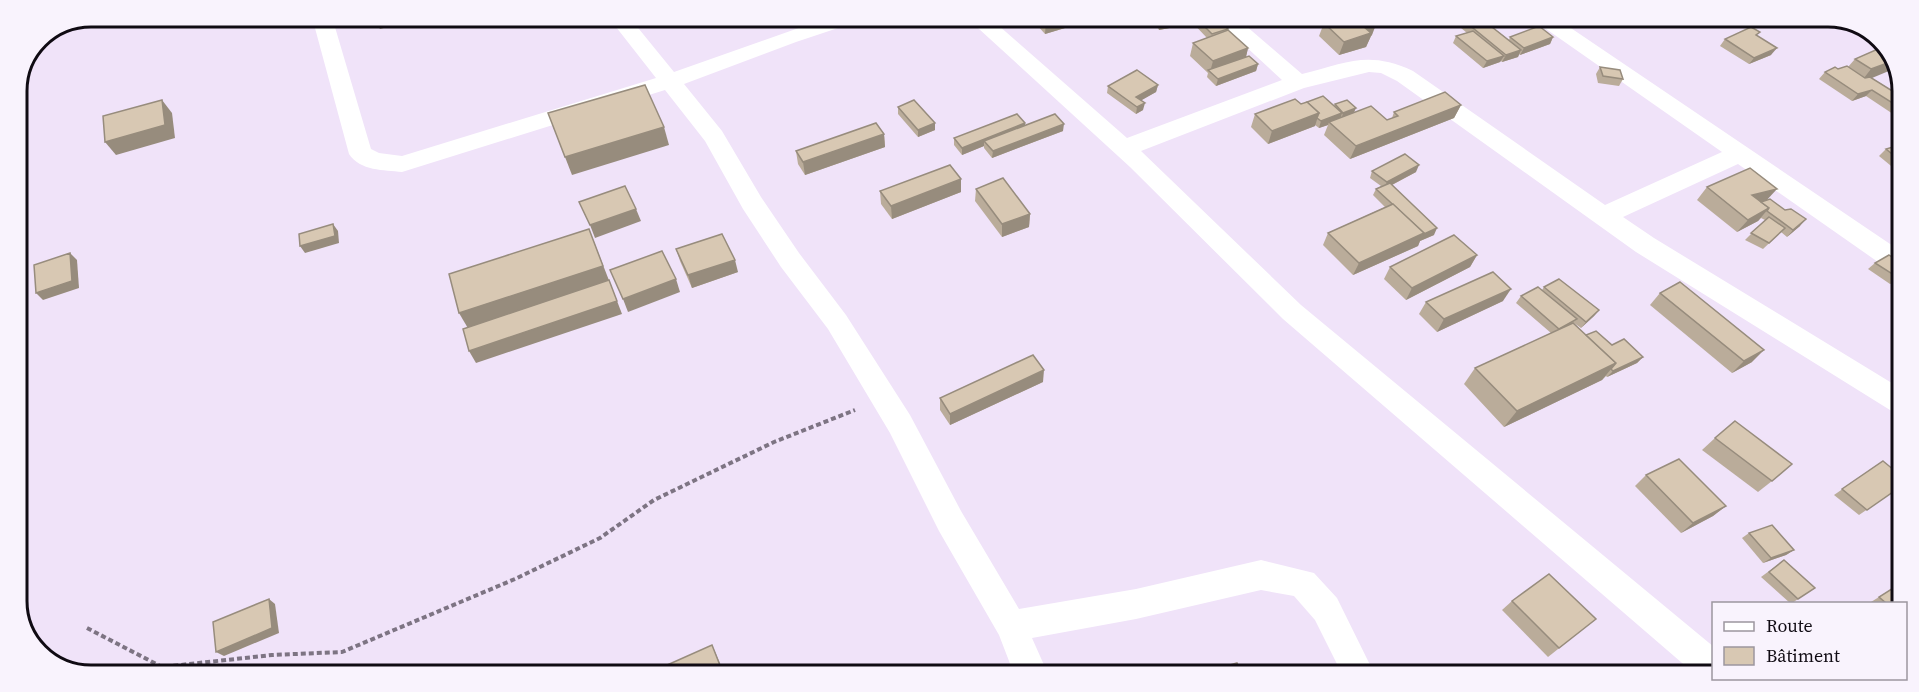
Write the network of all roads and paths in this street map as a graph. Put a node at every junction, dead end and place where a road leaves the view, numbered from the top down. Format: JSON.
{"nodes":[{"id":1,"x":325,"y":27,"type":"edge"},
{"id":2,"x":626,"y":27,"type":"edge"},
{"id":3,"x":821,"y":27,"type":"edge"},
{"id":4,"x":987,"y":27,"type":"edge"},
{"id":5,"x":1235,"y":27,"type":"edge"},
{"id":6,"x":1556,"y":27,"type":"edge"},
{"id":7,"x":668,"y":82,"type":"junction"},
{"id":8,"x":1299,"y":82,"type":"junction"},
{"id":9,"x":1125,"y":148,"type":"junction"},
{"id":10,"x":1739,"y":154,"type":"junction"},
{"id":11,"x":1602,"y":216,"type":"junction"},
{"id":12,"x":1887,"y":255,"type":"edge"},
{"id":13,"x":1892,"y":397,"type":"edge"},
{"id":14,"x":884,"y":399,"type":"junction"},
{"id":15,"x":1011,"y":626,"type":"junction"},
{"id":16,"x":87,"y":628,"type":"dead end"},
{"id":17,"x":158,"y":665,"type":"edge"},
{"id":18,"x":180,"y":665,"type":"edge"},
{"id":19,"x":1027,"y":665,"type":"edge"},
{"id":20,"x":1354,"y":665,"type":"edge"},
{"id":21,"x":1708,"y":665,"type":"edge"}],
"edges":[{"from":1,"to":7,"type":"street"},
{"from":2,"to":7,"type":"street"},
{"from":3,"to":7,"type":"street"},
{"from":4,"to":9,"type":"street"},
{"from":5,"to":8,"type":"street"},
{"from":6,"to":10,"type":"street"},
{"from":7,"to":14,"type":"street"},
{"from":8,"to":9,"type":"street"},
{"from":8,"to":11,"type":"street"},
{"from":9,"to":21,"type":"street"},
{"from":10,"to":11,"type":"street"},
{"from":10,"to":12,"type":"street"},
{"from":11,"to":13,"type":"street"},
{"from":14,"to":15,"type":"street"},
{"from":14,"to":18,"type":"path"},
{"from":15,"to":19,"type":"street"},
{"from":15,"to":20,"type":"street"},
{"from":16,"to":17,"type":"path"}]}
